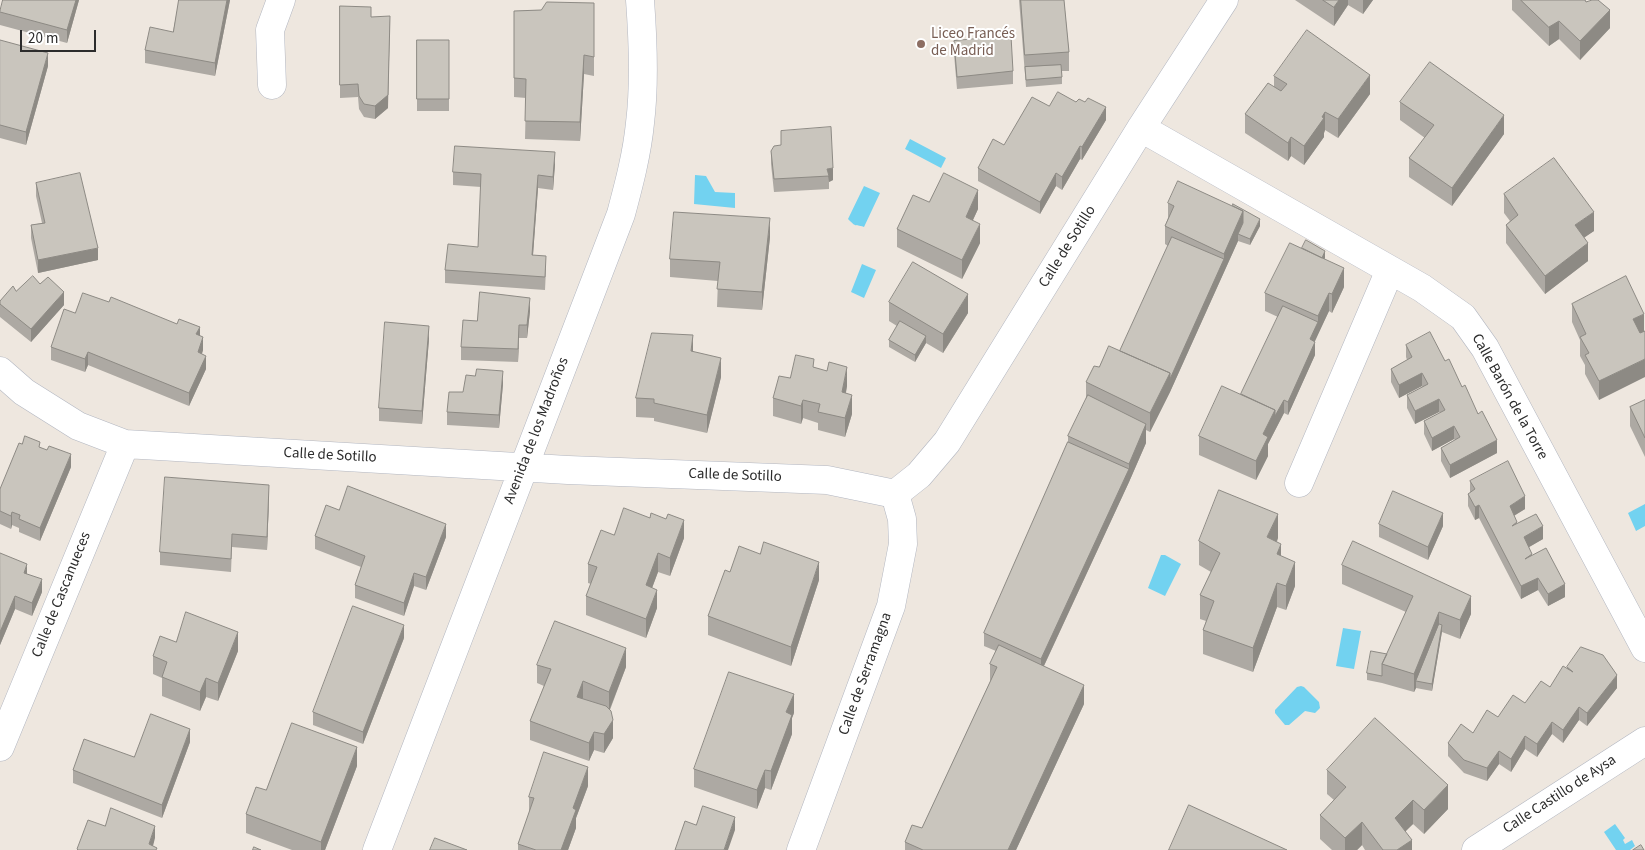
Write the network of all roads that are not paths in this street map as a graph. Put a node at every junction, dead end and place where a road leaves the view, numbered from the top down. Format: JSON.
{"nodes":[{"id":1,"x":281,"y":0,"type":"edge"},
{"id":2,"x":640,"y":0,"type":"edge"},
{"id":3,"x":1224,"y":0,"type":"edge"},
{"id":4,"x":272,"y":85,"type":"dead end"},
{"id":5,"x":1142,"y":128,"type":"junction"},
{"id":6,"x":1390,"y":270,"type":"junction"},
{"id":7,"x":0,"y":371,"type":"edge"},
{"id":8,"x":125,"y":444,"type":"junction"},
{"id":9,"x":522,"y":467,"type":"junction"},
{"id":10,"x":1299,"y":483,"type":"dead end"},
{"id":11,"x":895,"y":494,"type":"junction"},
{"id":12,"x":1645,"y":648,"type":"edge"},
{"id":13,"x":1645,"y":741,"type":"edge"},
{"id":14,"x":0,"y":747,"type":"edge"},
{"id":15,"x":377,"y":850,"type":"edge"},
{"id":16,"x":801,"y":850,"type":"edge"},
{"id":17,"x":1476,"y":850,"type":"edge"}],
"edges":[{"from":1,"to":4,"type":"street"},
{"from":2,"to":9,"type":"street","name":"Avenida de los Madroños"},
{"from":3,"to":5,"type":"street","name":"Calle de Sotillo"},
{"from":5,"to":6,"type":"street","name":"Calle Barón de la Torre"},
{"from":5,"to":11,"type":"street","name":"Calle de Sotillo"},
{"from":6,"to":10,"type":"street"},
{"from":6,"to":12,"type":"street","name":"Calle Barón de la Torre"},
{"from":7,"to":8,"type":"street","name":"Calle de Sotillo"},
{"from":8,"to":9,"type":"street","name":"Calle de Sotillo"},
{"from":8,"to":14,"type":"street","name":"Calle de Cascanueces"},
{"from":9,"to":11,"type":"street","name":"Calle de Sotillo"},
{"from":9,"to":15,"type":"street","name":"Avenida de los Madroños"},
{"from":11,"to":16,"type":"street","name":"Calle de Serramagna"},
{"from":13,"to":17,"type":"street","name":"Calle Castillo de Aysa"}]}
